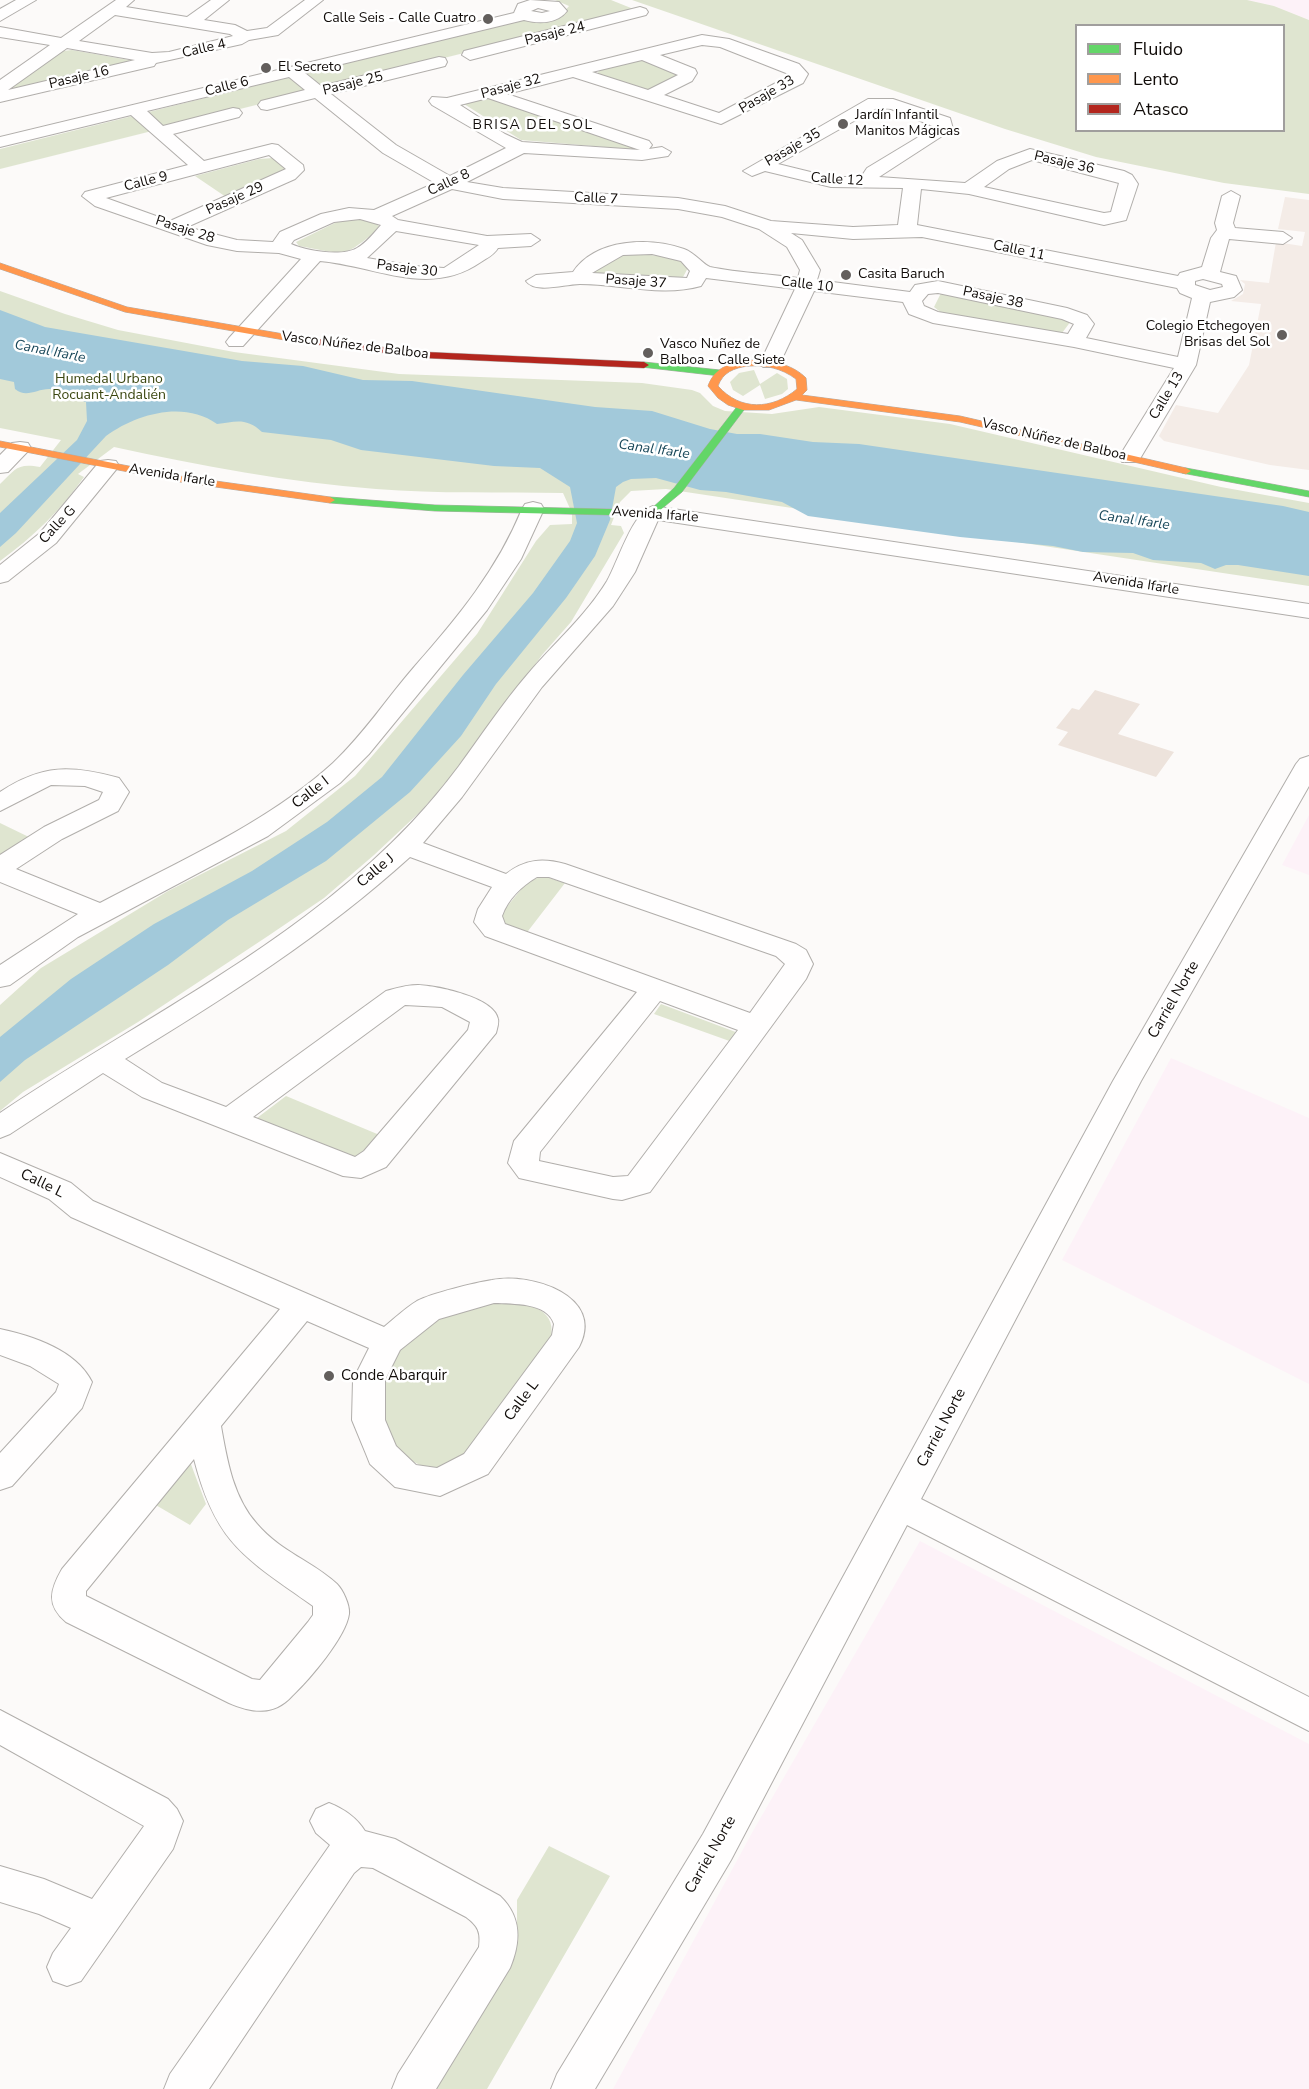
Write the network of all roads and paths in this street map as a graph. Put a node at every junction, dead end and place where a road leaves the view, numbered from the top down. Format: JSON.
{"nodes":[{"id":1,"x":28,"y":0,"type":"edge"},
{"id":2,"x":221,"y":0,"type":"edge"},
{"id":3,"x":315,"y":0,"type":"edge"},
{"id":4,"x":120,"y":5,"type":"edge"},
{"id":5,"x":526,"y":6,"type":"edge"},
{"id":6,"x":640,"y":12,"type":"dead end"},
{"id":7,"x":0,"y":16,"type":"edge"},
{"id":8,"x":189,"y":22,"type":"junction"},
{"id":9,"x":576,"y":28,"type":"junction"},
{"id":10,"x":0,"y":32,"type":"edge"},
{"id":11,"x":244,"y":36,"type":"junction"},
{"id":12,"x":65,"y":43,"type":"junction"},
{"id":13,"x":642,"y":54,"type":"junction"},
{"id":14,"x":470,"y":55,"type":"dead end"},
{"id":15,"x":158,"y":58,"type":"junction"},
{"id":16,"x":625,"y":59,"type":"junction"},
{"id":17,"x":439,"y":62,"type":"dead end"},
{"id":18,"x":292,"y":71,"type":"junction"},
{"id":19,"x":573,"y":72,"type":"junction"},
{"id":20,"x":0,"y":88,"type":"edge"},
{"id":21,"x":319,"y":92,"type":"junction"},
{"id":22,"x":488,"y":93,"type":"junction"},
{"id":23,"x":431,"y":96,"type":"dead end"},
{"id":24,"x":648,"y":96,"type":"junction"},
{"id":25,"x":0,"y":97,"type":"edge"},
{"id":26,"x":449,"y":103,"type":"junction"},
{"id":27,"x":267,"y":105,"type":"dead end"},
{"id":28,"x":134,"y":110,"type":"junction"},
{"id":29,"x":233,"y":114,"type":"dead end"},
{"id":30,"x":721,"y":118,"type":"junction"},
{"id":31,"x":706,"y":131,"type":"dead end"},
{"id":32,"x":160,"y":132,"type":"junction"},
{"id":33,"x":0,"y":142,"type":"edge"},
{"id":34,"x":520,"y":147,"type":"junction"},
{"id":35,"x":272,"y":149,"type":"joint"},
{"id":36,"x":201,"y":168,"type":"junction"},
{"id":37,"x":755,"y":170,"type":"joint"},
{"id":38,"x":451,"y":182,"type":"junction"},
{"id":39,"x":867,"y":182,"type":"junction"},
{"id":40,"x":913,"y":183,"type":"junction"},
{"id":41,"x":969,"y":189,"type":"junction"},
{"id":42,"x":91,"y":196,"type":"joint"},
{"id":43,"x":1231,"y":196,"type":"dead end"},
{"id":44,"x":384,"y":221,"type":"junction"},
{"id":45,"x":766,"y":225,"type":"junction"},
{"id":46,"x":173,"y":226,"type":"junction"},
{"id":47,"x":907,"y":230,"type":"junction"},
{"id":48,"x":1227,"y":233,"type":"junction"},
{"id":49,"x":853,"y":234,"type":"junction"},
{"id":50,"x":1283,"y":238,"type":"dead end"},
{"id":51,"x":531,"y":240,"type":"dead end"},
{"id":52,"x":489,"y":244,"type":"junction"},
{"id":53,"x":282,"y":247,"type":"junction"},
{"id":54,"x":817,"y":254,"type":"junction"},
{"id":55,"x":314,"y":256,"type":"junction"},
{"id":56,"x":351,"y":258,"type":"junction"},
{"id":57,"x":0,"y":266,"type":"edge"},
{"id":58,"x":1210,"y":273,"type":"junction"},
{"id":59,"x":582,"y":275,"type":"junction"},
{"id":60,"x":0,"y":280,"type":"edge"},
{"id":61,"x":536,"y":280,"type":"dead end"},
{"id":62,"x":1184,"y":283,"type":"junction"},
{"id":63,"x":694,"y":284,"type":"junction"},
{"id":64,"x":807,"y":285,"type":"junction"},
{"id":65,"x":1202,"y":295,"type":"junction"},
{"id":66,"x":914,"y":298,"type":"junction"},
{"id":67,"x":71,"y":306,"type":"dead end"},
{"id":68,"x":93,"y":313,"type":"dead end"},
{"id":69,"x":240,"y":337,"type":"junction"},
{"id":70,"x":1074,"y":340,"type":"junction"},
{"id":71,"x":770,"y":363,"type":"junction"},
{"id":72,"x":1186,"y":365,"type":"junction"},
{"id":73,"x":720,"y":373,"type":"junction"},
{"id":74,"x":803,"y":382,"type":"junction"},
{"id":75,"x":713,"y":386,"type":"junction"},
{"id":76,"x":797,"y":397,"type":"junction"},
{"id":77,"x":742,"y":406,"type":"junction"},
{"id":78,"x":20,"y":448,"type":"edge"},
{"id":79,"x":1133,"y":452,"type":"junction"},
{"id":80,"x":101,"y":464,"type":"junction"},
{"id":81,"x":0,"y":467,"type":"edge"},
{"id":82,"x":1309,"y":480,"type":"edge"},
{"id":83,"x":1309,"y":494,"type":"edge"},
{"id":84,"x":533,"y":509,"type":"junction"},
{"id":85,"x":653,"y":513,"type":"junction"},
{"id":86,"x":0,"y":576,"type":"edge"},
{"id":87,"x":1309,"y":611,"type":"edge"},
{"id":88,"x":1309,"y":764,"type":"edge"},
{"id":89,"x":0,"y":803,"type":"edge"},
{"id":90,"x":406,"y":846,"type":"junction"},
{"id":91,"x":0,"y":867,"type":"edge"},
{"id":92,"x":0,"y":872,"type":"edge"},
{"id":93,"x":511,"y":885,"type":"junction"},
{"id":94,"x":99,"y":914,"type":"junction"},
{"id":95,"x":0,"y":978,"type":"edge"},
{"id":96,"x":654,"y":990,"type":"junction"},
{"id":97,"x":756,"y":1026,"type":"junction"},
{"id":98,"x":106,"y":1060,"type":"junction"},
{"id":99,"x":230,"y":1119,"type":"junction"},
{"id":100,"x":0,"y":1127,"type":"edge"},
{"id":101,"x":0,"y":1164,"type":"edge"},
{"id":102,"x":0,"y":1184,"type":"edge"},
{"id":103,"x":82,"y":1209,"type":"junction"},
{"id":104,"x":301,"y":1305,"type":"junction"},
{"id":105,"x":0,"y":1342,"type":"edge"},
{"id":106,"x":387,"y":1342,"type":"junction"},
{"id":107,"x":204,"y":1425,"type":"junction"},
{"id":108,"x":0,"y":1476,"type":"edge"},
{"id":109,"x":901,"y":1505,"type":"junction"},
{"id":110,"x":1309,"y":1715,"type":"edge"},
{"id":111,"x":0,"y":1726,"type":"edge"},
{"id":112,"x":0,"y":1884,"type":"edge"},
{"id":113,"x":99,"y":1921,"type":"junction"},
{"id":114,"x":67,"y":1966,"type":"dead end"},
{"id":115,"x":185,"y":2089,"type":"edge"},
{"id":116,"x":413,"y":2089,"type":"edge"},
{"id":117,"x":572,"y":2089,"type":"edge"}],
"edges":[{"from":1,"to":7,"type":"street"},
{"from":2,"to":8,"type":"street"},
{"from":3,"to":11,"type":"street"},
{"from":4,"to":8,"type":"street","name":"Calle 4"},
{"from":4,"to":12,"type":"street","name":"Calle 4"},
{"from":5,"to":9,"type":"street"},
{"from":5,"to":18,"type":"street","name":"Calle 6"},
{"from":6,"to":9,"type":"street","name":"Pasaje 24"},
{"from":8,"to":11,"type":"street","name":"Calle 4"},
{"from":9,"to":14,"type":"street","name":"Pasaje 24"},
{"from":9,"to":16,"type":"street"},
{"from":10,"to":12,"type":"street","name":"Calle 4"},
{"from":11,"to":15,"type":"street","name":"Calle 4"},
{"from":12,"to":15,"type":"street","name":"Calle 4"},
{"from":12,"to":20,"type":"street","name":"Calle 4"},
{"from":13,"to":16,"type":"street"},
{"from":13,"to":24,"type":"street"},
{"from":13,"to":30,"type":"street","name":"Pasaje 33"},
{"from":15,"to":25,"type":"street","name":"Pasaje 16"},
{"from":16,"to":19,"type":"street"},
{"from":17,"to":21,"type":"street","name":"Pasaje 25"},
{"from":18,"to":21,"type":"street","name":"Calle 7"},
{"from":18,"to":28,"type":"street","name":"Calle 6"},
{"from":19,"to":22,"type":"street","name":"Pasaje 32"},
{"from":19,"to":24,"type":"street","name":"Pasaje 33"},
{"from":21,"to":27,"type":"street","name":"Pasaje 25"},
{"from":21,"to":38,"type":"street","name":"Calle 7"},
{"from":22,"to":26,"type":"street","name":"Pasaje 32"},
{"from":22,"to":34,"type":"street"},
{"from":23,"to":26,"type":"street"},
{"from":24,"to":30,"type":"street","name":"Pasaje 33"},
{"from":26,"to":34,"type":"street"},
{"from":28,"to":32,"type":"street"},
{"from":28,"to":33,"type":"street","name":"Calle 6"},
{"from":29,"to":32,"type":"street"},
{"from":30,"to":31,"type":"street","name":"Pasaje 33"},
{"from":32,"to":36,"type":"street"},
{"from":34,"to":38,"type":"street","name":"Calle 8"},
{"from":35,"to":36,"type":"street","name":"Calle 9"},
{"from":35,"to":46,"type":"street","name":"Pasaje 29"},
{"from":36,"to":42,"type":"street","name":"Calle 9"},
{"from":37,"to":39,"type":"street","name":"Calle 12"},
{"from":37,"to":39,"type":"street","name":"Pasaje 35"},
{"from":38,"to":44,"type":"street","name":"Calle 8"},
{"from":38,"to":45,"type":"street","name":"Calle 7"},
{"from":39,"to":40,"type":"street","name":"Calle 12"},
{"from":40,"to":41,"type":"street","name":"Calle 12"},
{"from":40,"to":47,"type":"street"},
{"from":41,"to":41,"type":"street","name":"Pasaje 36"},
{"from":42,"to":46,"type":"street","name":"Pasaje 28"},
{"from":43,"to":48,"type":"street"},
{"from":44,"to":52,"type":"street"},
{"from":44,"to":53,"type":"street"},
{"from":44,"to":56,"type":"street","name":"Calle 8"},
{"from":45,"to":49,"type":"street","name":"Calle 11"},
{"from":45,"to":54,"type":"street","name":"Calle 7"},
{"from":46,"to":53,"type":"street","name":"Pasaje 28"},
{"from":47,"to":49,"type":"street","name":"Calle 11"},
{"from":47,"to":62,"type":"street","name":"Calle 11"},
{"from":48,"to":50,"type":"street"},
{"from":48,"to":58,"type":"street"},
{"from":49,"to":54,"type":"street","name":"Calle 11"},
{"from":51,"to":52,"type":"street"},
{"from":52,"to":56,"type":"street","name":"Pasaje 30"},
{"from":53,"to":55,"type":"street"},
{"from":54,"to":64,"type":"street"},
{"from":55,"to":56,"type":"street"},
{"from":55,"to":69,"type":"street"},
{"from":57,"to":69,"type":"street","name":"Vasco Núñez de Balboa"},
{"from":58,"to":62,"type":"street"},
{"from":58,"to":65,"type":"street"},
{"from":59,"to":61,"type":"street","name":"Pasaje 37"},
{"from":59,"to":63,"type":"street","name":"Pasaje 37"},
{"from":59,"to":63,"type":"street","name":"Pasaje 37"},
{"from":60,"to":67,"type":"street"},
{"from":62,"to":65,"type":"street"},
{"from":63,"to":64,"type":"street","name":"Calle 10"},
{"from":64,"to":66,"type":"street","name":"Calle 10"},
{"from":64,"to":71,"type":"street"},
{"from":65,"to":72,"type":"street","name":"Calle 13"},
{"from":66,"to":70,"type":"street","name":"Pasaje 38"},
{"from":66,"to":70,"type":"street","name":"Pasaje 38"},
{"from":68,"to":69,"type":"street","name":"Vasco Núñez de Balboa"},
{"from":69,"to":73,"type":"street","name":"Vasco Núñez de Balboa"},
{"from":69,"to":75,"type":"street","name":"Vasco Núñez de Balboa"},
{"from":70,"to":72,"type":"street","name":"Pasaje 38"},
{"from":71,"to":73,"type":"street"},
{"from":71,"to":74,"type":"street"},
{"from":72,"to":79,"type":"street","name":"Calle 13"},
{"from":73,"to":75,"type":"street"},
{"from":74,"to":76,"type":"street"},
{"from":74,"to":79,"type":"street","name":"Vasco Núñez de Balboa"},
{"from":75,"to":77,"type":"street"},
{"from":76,"to":77,"type":"street"},
{"from":76,"to":79,"type":"street","name":"Vasco Núñez de Balboa"},
{"from":77,"to":85,"type":"street"},
{"from":78,"to":80,"type":"street","name":"Avenida Ifarle"},
{"from":78,"to":81,"type":"street"},
{"from":79,"to":82,"type":"street","name":"Vasco Núñez de Balboa"},
{"from":79,"to":83,"type":"street","name":"Vasco Núñez de Balboa"},
{"from":80,"to":84,"type":"street","name":"Avenida Ifarle"},
{"from":80,"to":86,"type":"street","name":"Calle G"},
{"from":84,"to":85,"type":"street","name":"Avenida Ifarle"},
{"from":84,"to":94,"type":"street","name":"Calle I"},
{"from":85,"to":87,"type":"street","name":"Avenida Ifarle"},
{"from":85,"to":90,"type":"street","name":"Calle J"},
{"from":88,"to":109,"type":"street","name":"Carriel Norte"},
{"from":89,"to":91,"type":"street"},
{"from":90,"to":93,"type":"street"},
{"from":90,"to":98,"type":"street","name":"Calle J"},
{"from":92,"to":94,"type":"street"},
{"from":93,"to":96,"type":"street"},
{"from":93,"to":97,"type":"street"},
{"from":94,"to":95,"type":"street","name":"Calle I"},
{"from":96,"to":97,"type":"street"},
{"from":96,"to":97,"type":"street"},
{"from":98,"to":99,"type":"street"},
{"from":98,"to":100,"type":"street","name":"Calle J"},
{"from":99,"to":99,"type":"street"},
{"from":101,"to":103,"type":"street","name":"Calle L"},
{"from":102,"to":103,"type":"street","name":"Calle L"},
{"from":103,"to":104,"type":"street","name":"Calle L"},
{"from":104,"to":106,"type":"street","name":"Calle L"},
{"from":104,"to":107,"type":"street"},
{"from":105,"to":108,"type":"street"},
{"from":106,"to":106,"type":"street","name":"Calle L"},
{"from":107,"to":107,"type":"street"},
{"from":109,"to":110,"type":"street"},
{"from":109,"to":117,"type":"street","name":"Carriel Norte"},
{"from":111,"to":113,"type":"street"},
{"from":112,"to":113,"type":"street"},
{"from":113,"to":114,"type":"street"},
{"from":115,"to":116,"type":"street"}]}
